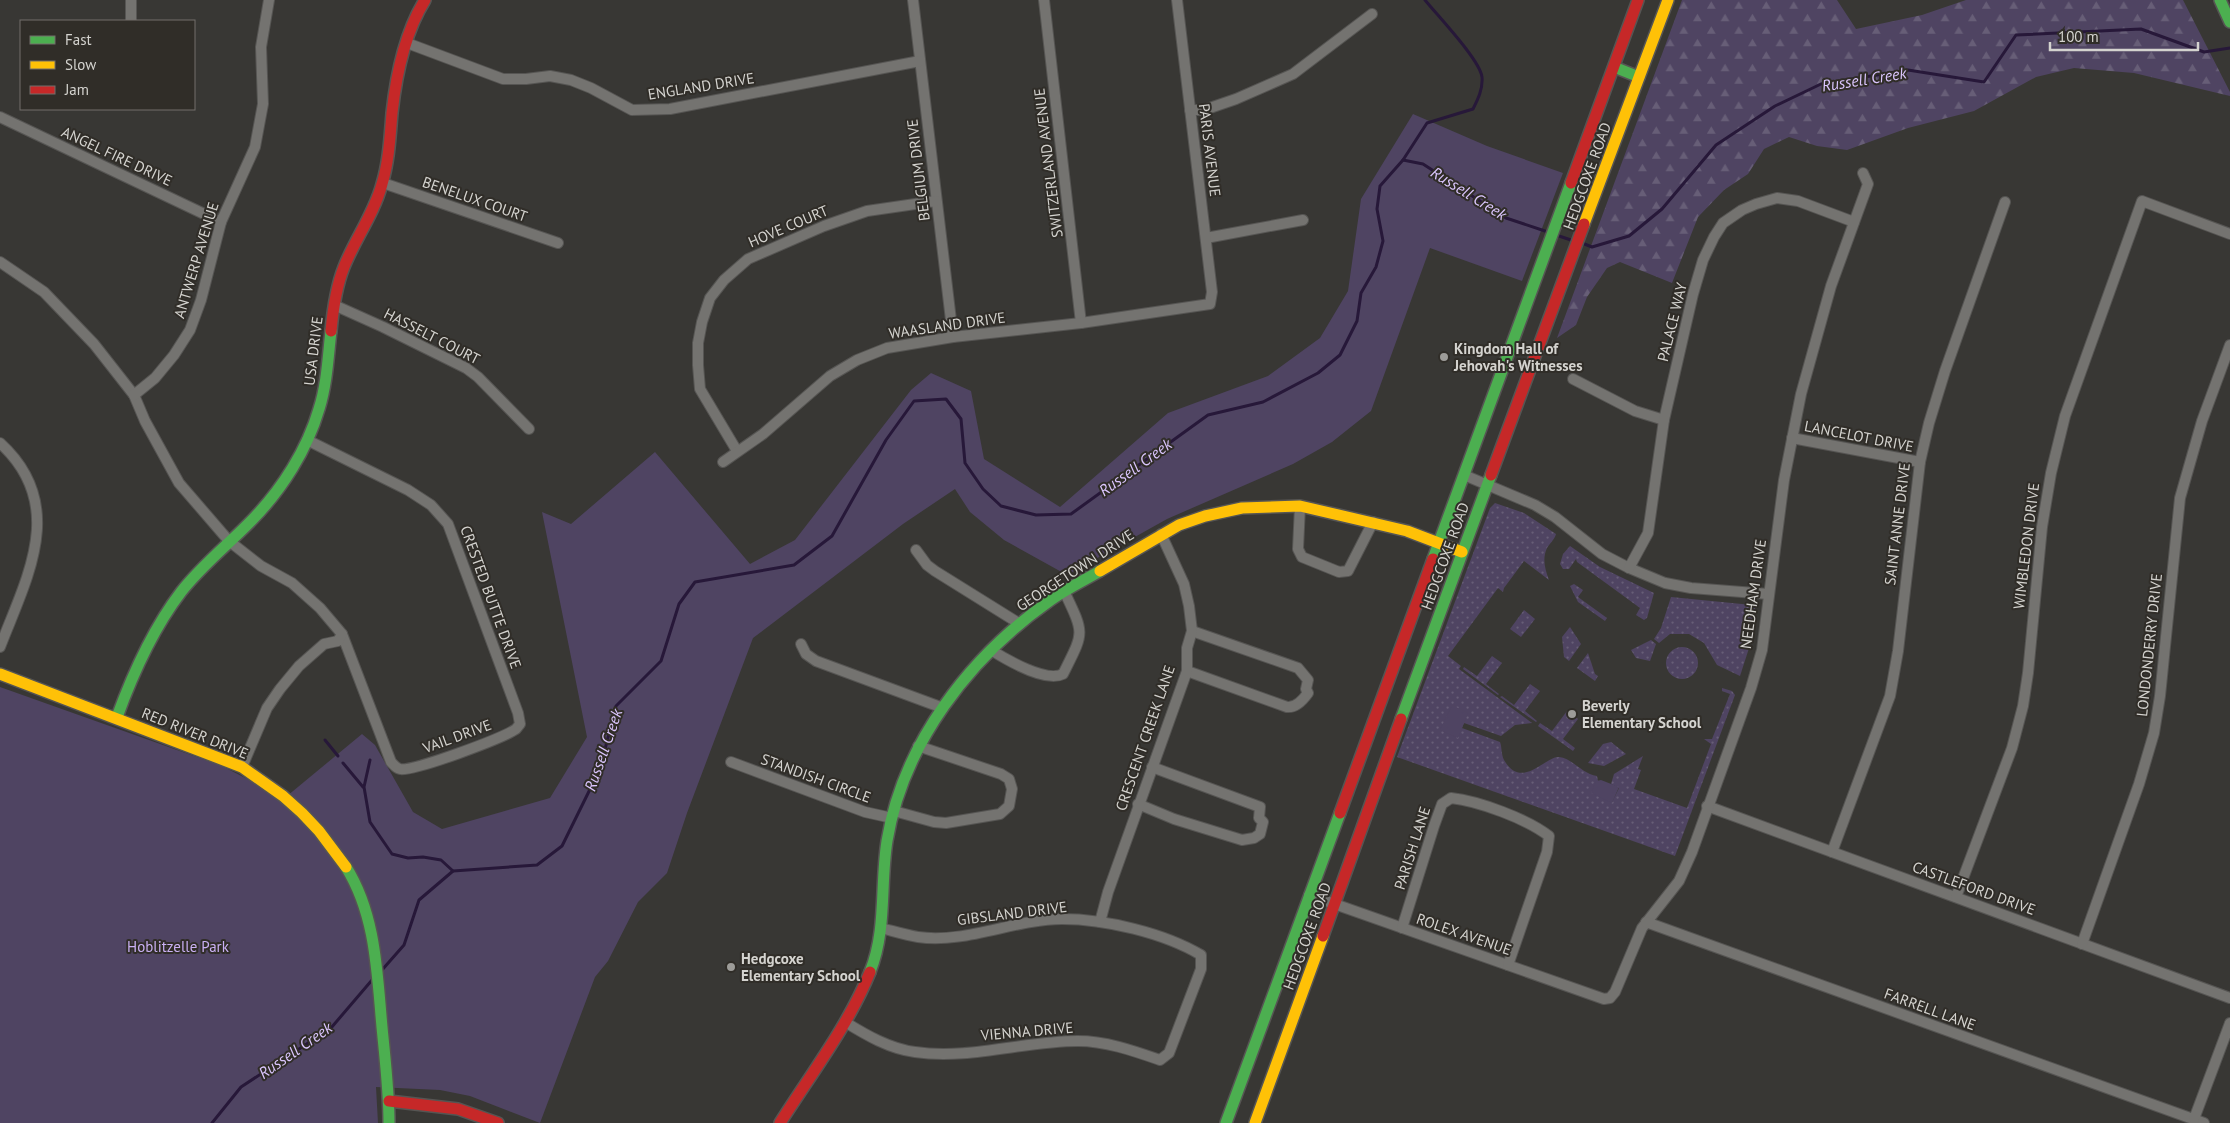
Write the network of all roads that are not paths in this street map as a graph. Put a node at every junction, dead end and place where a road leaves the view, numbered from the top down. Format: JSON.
{"nodes":[{"id":1,"x":131,"y":0,"type":"edge"},
{"id":2,"x":269,"y":0,"type":"edge"},
{"id":3,"x":426,"y":0,"type":"edge"},
{"id":4,"x":913,"y":0,"type":"edge"},
{"id":5,"x":1044,"y":0,"type":"edge"},
{"id":6,"x":1177,"y":0,"type":"edge"},
{"id":7,"x":1638,"y":0,"type":"edge"},
{"id":8,"x":1668,"y":0,"type":"edge"},
{"id":9,"x":2220,"y":0,"type":"edge"},
{"id":10,"x":1372,"y":14,"type":"dead end"},
{"id":11,"x":131,"y":20,"type":"edge"},
{"id":12,"x":2229,"y":20,"type":"edge"},
{"id":13,"x":407,"y":43,"type":"junction"},
{"id":14,"x":920,"y":60,"type":"junction"},
{"id":15,"x":1614,"y":67,"type":"junction"},
{"id":16,"x":1640,"y":77,"type":"junction"},
{"id":17,"x":1190,"y":110,"type":"junction"},
{"id":18,"x":0,"y":117,"type":"edge"},
{"id":19,"x":1862,"y":174,"type":"dead end"},
{"id":20,"x":383,"y":183,"type":"junction"},
{"id":21,"x":936,"y":201,"type":"junction"},
{"id":22,"x":2005,"y":202,"type":"dead end"},
{"id":23,"x":1303,"y":220,"type":"dead end"},
{"id":24,"x":221,"y":222,"type":"junction"},
{"id":25,"x":1854,"y":222,"type":"junction"},
{"id":26,"x":2230,"y":234,"type":"edge"},
{"id":27,"x":1206,"y":238,"type":"junction"},
{"id":28,"x":558,"y":243,"type":"dead end"},
{"id":29,"x":0,"y":262,"type":"edge"},
{"id":30,"x":1210,"y":304,"type":"joint"},
{"id":31,"x":334,"y":305,"type":"junction"},
{"id":32,"x":1081,"y":323,"type":"junction"},
{"id":33,"x":954,"y":337,"type":"junction"},
{"id":34,"x":2230,"y":345,"type":"edge"},
{"id":35,"x":1574,"y":379,"type":"dead end"},
{"id":36,"x":134,"y":395,"type":"junction"},
{"id":37,"x":1664,"y":420,"type":"junction"},
{"id":38,"x":528,"y":429,"type":"dead end"},
{"id":39,"x":1792,"y":438,"type":"junction"},
{"id":40,"x":307,"y":440,"type":"junction"},
{"id":41,"x":0,"y":443,"type":"edge"},
{"id":42,"x":737,"y":451,"type":"junction"},
{"id":43,"x":723,"y":462,"type":"dead end"},
{"id":44,"x":1920,"y":462,"type":"junction"},
{"id":45,"x":1464,"y":475,"type":"junction"},
{"id":46,"x":1487,"y":484,"type":"junction"},
{"id":47,"x":1300,"y":506,"type":"junction"},
{"id":48,"x":1373,"y":522,"type":"junction"},
{"id":49,"x":1161,"y":534,"type":"junction"},
{"id":50,"x":229,"y":541,"type":"junction"},
{"id":51,"x":1439,"y":543,"type":"junction"},
{"id":52,"x":916,"y":550,"type":"dead end"},
{"id":53,"x":1462,"y":552,"type":"junction"},
{"id":54,"x":1628,"y":568,"type":"junction"},
{"id":55,"x":1065,"y":593,"type":"junction"},
{"id":56,"x":1768,"y":594,"type":"junction"},
{"id":57,"x":1020,"y":624,"type":"junction"},
{"id":58,"x":1192,"y":631,"type":"junction"},
{"id":59,"x":342,"y":634,"type":"junction"},
{"id":60,"x":800,"y":644,"type":"dead end"},
{"id":61,"x":0,"y":647,"type":"edge"},
{"id":62,"x":991,"y":650,"type":"junction"},
{"id":63,"x":1187,"y":671,"type":"junction"},
{"id":64,"x":0,"y":674,"type":"edge"},
{"id":65,"x":943,"y":708,"type":"junction"},
{"id":66,"x":117,"y":717,"type":"junction"},
{"id":67,"x":520,"y":724,"type":"joint"},
{"id":68,"x":918,"y":746,"type":"junction"},
{"id":69,"x":732,"y":762,"type":"dead end"},
{"id":70,"x":242,"y":767,"type":"junction"},
{"id":71,"x":1152,"y":767,"type":"junction"},
{"id":72,"x":1138,"y":804,"type":"junction"},
{"id":73,"x":1708,"y":806,"type":"junction"},
{"id":74,"x":893,"y":815,"type":"junction"},
{"id":75,"x":1832,"y":852,"type":"junction"},
{"id":76,"x":1309,"y":895,"type":"junction"},
{"id":77,"x":1956,"y":897,"type":"junction"},
{"id":78,"x":1335,"y":904,"type":"junction"},
{"id":79,"x":1100,"y":922,"type":"junction"},
{"id":80,"x":1646,"y":922,"type":"junction"},
{"id":81,"x":881,"y":928,"type":"junction"},
{"id":82,"x":1402,"y":928,"type":"junction"},
{"id":83,"x":2082,"y":944,"type":"junction"},
{"id":84,"x":1201,"y":955,"type":"joint"},
{"id":85,"x":1508,"y":965,"type":"junction"},
{"id":86,"x":1610,"y":998,"type":"joint"},
{"id":87,"x":2230,"y":998,"type":"edge"},
{"id":88,"x":845,"y":1022,"type":"junction"},
{"id":89,"x":2230,"y":1023,"type":"edge"},
{"id":90,"x":389,"y":1101,"type":"junction"},
{"id":91,"x":2199,"y":1121,"type":"edge"},
{"id":92,"x":389,"y":1123,"type":"edge"},
{"id":93,"x":498,"y":1123,"type":"edge"},
{"id":94,"x":780,"y":1123,"type":"edge"},
{"id":95,"x":1226,"y":1123,"type":"edge"},
{"id":96,"x":1255,"y":1123,"type":"edge"}],
"edges":[{"from":1,"to":11,"type":"street"},
{"from":2,"to":24,"type":"street","name":"ANTWERP AVENUE"},
{"from":3,"to":13,"type":"street","name":"USA DRIVE"},
{"from":4,"to":14,"type":"street","name":"BELGIUM DRIVE"},
{"from":5,"to":32,"type":"street","name":"SWITZERLAND AVENUE"},
{"from":6,"to":17,"type":"street","name":"PARIS AVENUE"},
{"from":7,"to":15,"type":"street","name":"HEDGCOXE ROAD"},
{"from":8,"to":16,"type":"street","name":"HEDGCOXE ROAD"},
{"from":9,"to":12,"type":"street"},
{"from":10,"to":17,"type":"street"},
{"from":13,"to":14,"type":"street","name":"ENGLAND DRIVE"},
{"from":13,"to":20,"type":"street","name":"USA DRIVE"},
{"from":14,"to":21,"type":"street","name":"BELGIUM DRIVE"},
{"from":15,"to":16,"type":"street"},
{"from":15,"to":45,"type":"street","name":"HEDGCOXE ROAD"},
{"from":16,"to":46,"type":"street","name":"HEDGCOXE ROAD"},
{"from":17,"to":27,"type":"street","name":"PARIS AVENUE"},
{"from":18,"to":24,"type":"street","name":"ANGEL FIRE DRIVE"},
{"from":19,"to":25,"type":"street","name":"NEEDHAM DRIVE"},
{"from":20,"to":28,"type":"street","name":"BENELUX COURT"},
{"from":20,"to":31,"type":"street","name":"USA DRIVE"},
{"from":21,"to":33,"type":"street","name":"BELGIUM DRIVE"},
{"from":21,"to":42,"type":"street","name":"HOVE COURT"},
{"from":22,"to":44,"type":"street","name":"SAINT ANNE DRIVE"},
{"from":23,"to":27,"type":"street"},
{"from":24,"to":36,"type":"street","name":"ANTWERP AVENUE"},
{"from":25,"to":37,"type":"street","name":"PALACE WAY"},
{"from":25,"to":39,"type":"street","name":"NEEDHAM DRIVE"},
{"from":26,"to":77,"type":"street","name":"WIMBLEDON DRIVE"},
{"from":27,"to":30,"type":"street","name":"PARIS AVENUE"},
{"from":29,"to":36,"type":"street"},
{"from":30,"to":32,"type":"street","name":"WAASLAND DRIVE"},
{"from":31,"to":38,"type":"street","name":"HASSELT COURT"},
{"from":31,"to":40,"type":"street","name":"USA DRIVE"},
{"from":32,"to":33,"type":"street","name":"WAASLAND DRIVE"},
{"from":33,"to":42,"type":"street","name":"WAASLAND DRIVE"},
{"from":34,"to":83,"type":"street","name":"LONDONDERRY DRIVE"},
{"from":35,"to":37,"type":"street"},
{"from":36,"to":50,"type":"street"},
{"from":37,"to":54,"type":"street","name":"PALACE WAY"},
{"from":39,"to":44,"type":"street","name":"LANCELOT DRIVE"},
{"from":39,"to":56,"type":"street","name":"NEEDHAM DRIVE"},
{"from":40,"to":50,"type":"street","name":"USA DRIVE"},
{"from":40,"to":67,"type":"street","name":"CRESTED BUTTE DRIVE"},
{"from":41,"to":61,"type":"street"},
{"from":42,"to":43,"type":"street","name":"WAASLAND DRIVE"},
{"from":44,"to":75,"type":"street","name":"SAINT ANNE DRIVE"},
{"from":45,"to":46,"type":"street"},
{"from":45,"to":51,"type":"street","name":"HEDGCOXE ROAD"},
{"from":46,"to":53,"type":"street","name":"HEDGCOXE ROAD"},
{"from":46,"to":54,"type":"street"},
{"from":47,"to":48,"type":"street","name":"GEORGETOWN DRIVE"},
{"from":47,"to":48,"type":"street"},
{"from":47,"to":49,"type":"street","name":"GEORGETOWN DRIVE"},
{"from":48,"to":51,"type":"street","name":"GEORGETOWN DRIVE"},
{"from":49,"to":55,"type":"street","name":"GEORGETOWN DRIVE"},
{"from":49,"to":58,"type":"street","name":"CRESCENT CREEK LANE"},
{"from":50,"to":59,"type":"street"},
{"from":50,"to":66,"type":"street","name":"USA DRIVE"},
{"from":51,"to":53,"type":"street","name":"GEORGETOWN DRIVE"},
{"from":51,"to":76,"type":"street","name":"HEDGCOXE ROAD"},
{"from":52,"to":57,"type":"street"},
{"from":53,"to":78,"type":"street","name":"HEDGCOXE ROAD"},
{"from":54,"to":56,"type":"street"},
{"from":55,"to":57,"type":"street","name":"GEORGETOWN DRIVE"},
{"from":55,"to":62,"type":"street"},
{"from":56,"to":73,"type":"street","name":"NEEDHAM DRIVE"},
{"from":57,"to":62,"type":"street","name":"GEORGETOWN DRIVE"},
{"from":58,"to":63,"type":"street","name":"CRESCENT CREEK LANE"},
{"from":58,"to":63,"type":"street"},
{"from":59,"to":67,"type":"street","name":"VAIL DRIVE"},
{"from":59,"to":70,"type":"street"},
{"from":60,"to":65,"type":"street"},
{"from":62,"to":65,"type":"street","name":"GEORGETOWN DRIVE"},
{"from":63,"to":71,"type":"street","name":"CRESCENT CREEK LANE"},
{"from":64,"to":66,"type":"street","name":"RED RIVER DRIVE"},
{"from":65,"to":68,"type":"street","name":"GEORGETOWN DRIVE"},
{"from":66,"to":70,"type":"street","name":"RED RIVER DRIVE"},
{"from":68,"to":74,"type":"street","name":"GEORGETOWN DRIVE"},
{"from":68,"to":74,"type":"street","name":"STANDISH CIRCLE"},
{"from":69,"to":74,"type":"street","name":"STANDISH CIRCLE"},
{"from":70,"to":90,"type":"street","name":"RED RIVER DRIVE"},
{"from":71,"to":72,"type":"street","name":"CRESCENT CREEK LANE"},
{"from":71,"to":72,"type":"street"},
{"from":72,"to":79,"type":"street","name":"CRESCENT CREEK LANE"},
{"from":73,"to":75,"type":"street","name":"CASTLEFORD DRIVE"},
{"from":73,"to":80,"type":"street","name":"NEEDHAM DRIVE"},
{"from":74,"to":81,"type":"street","name":"GEORGETOWN DRIVE"},
{"from":75,"to":77,"type":"street","name":"CASTLEFORD DRIVE"},
{"from":76,"to":78,"type":"street","name":"ROLEX AVENUE"},
{"from":76,"to":95,"type":"street","name":"HEDGCOXE ROAD"},
{"from":77,"to":83,"type":"street","name":"CASTLEFORD DRIVE"},
{"from":78,"to":82,"type":"street","name":"ROLEX AVENUE"},
{"from":78,"to":96,"type":"street","name":"HEDGCOXE ROAD"},
{"from":79,"to":81,"type":"street","name":"GIBSLAND DRIVE"},
{"from":79,"to":84,"type":"street","name":"GIBSLAND DRIVE"},
{"from":80,"to":86,"type":"street","name":"NEEDHAM DRIVE"},
{"from":80,"to":91,"type":"street","name":"FARRELL LANE"},
{"from":81,"to":88,"type":"street","name":"GEORGETOWN DRIVE"},
{"from":82,"to":85,"type":"street","name":"ROLEX AVENUE"},
{"from":82,"to":85,"type":"street","name":"PARISH LANE"},
{"from":83,"to":87,"type":"street","name":"CASTLEFORD DRIVE"},
{"from":84,"to":88,"type":"street","name":"VIENNA DRIVE"},
{"from":85,"to":86,"type":"street","name":"ROLEX AVENUE"},
{"from":88,"to":94,"type":"street","name":"GEORGETOWN DRIVE"},
{"from":89,"to":91,"type":"street"},
{"from":90,"to":92,"type":"street","name":"RED RIVER DRIVE"},
{"from":90,"to":93,"type":"street"}]}
